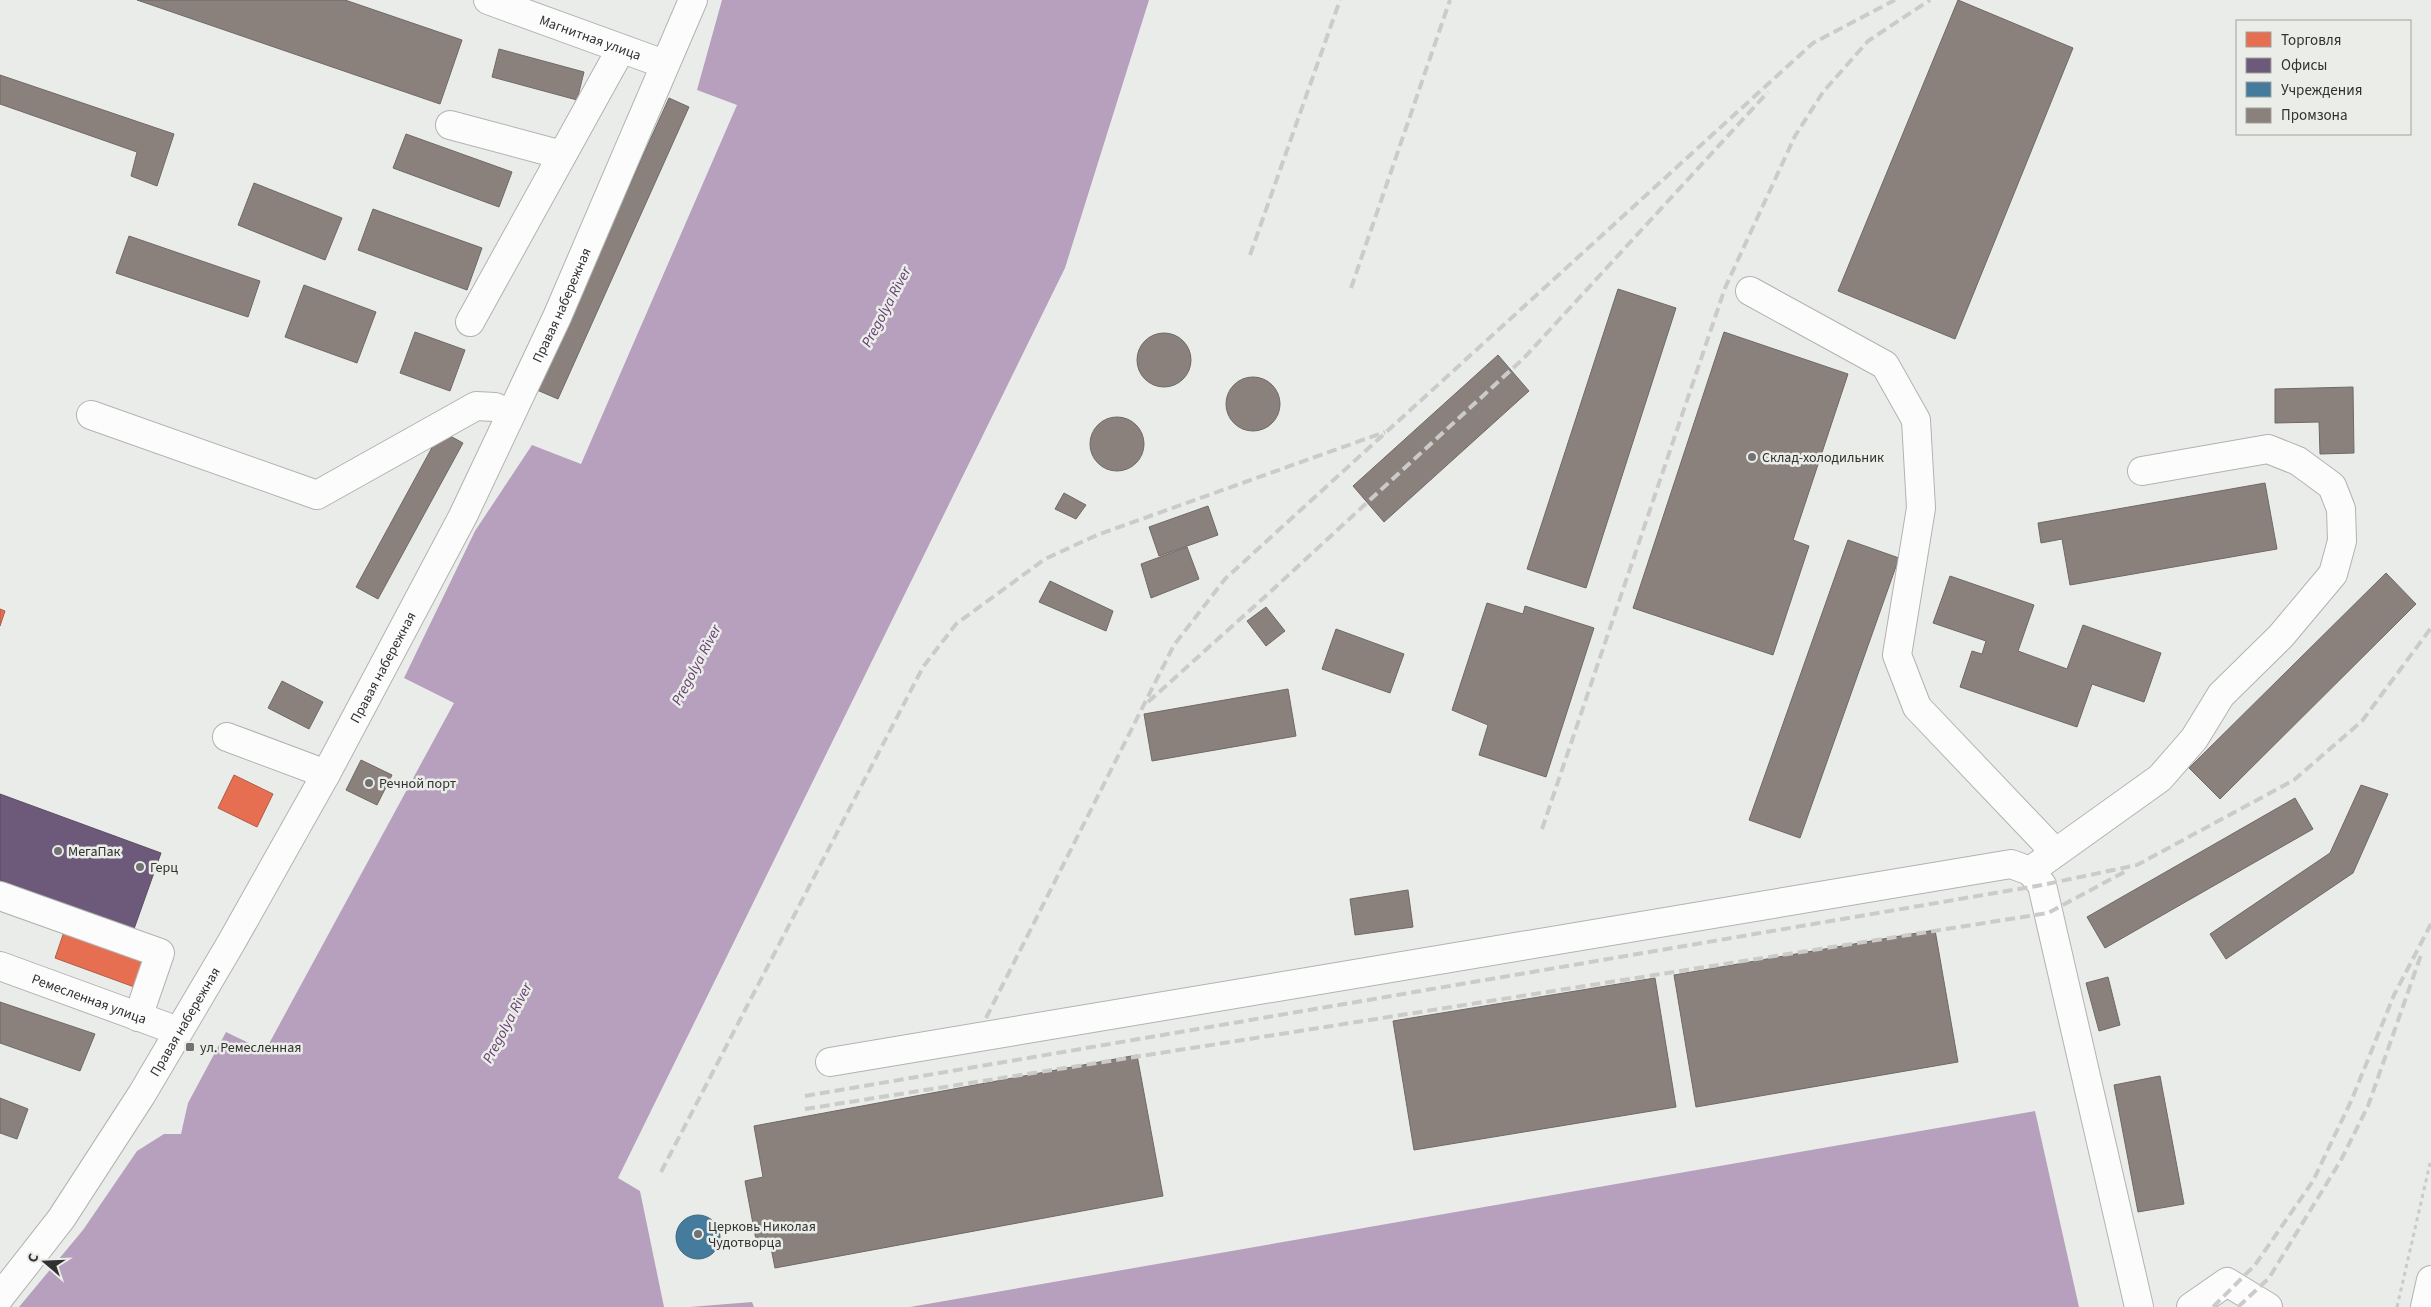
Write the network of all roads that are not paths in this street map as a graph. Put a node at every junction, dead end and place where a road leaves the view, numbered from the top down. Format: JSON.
{"nodes":[{"id":1,"x":488,"y":0,"type":"edge"},
{"id":2,"x":693,"y":0,"type":"edge"},
{"id":3,"x":621,"y":49,"type":"junction"},
{"id":4,"x":664,"y":64,"type":"junction"},
{"id":5,"x":450,"y":125,"type":"dead end"},
{"id":6,"x":562,"y":155,"type":"junction"},
{"id":7,"x":1750,"y":291,"type":"dead end"},
{"id":8,"x":470,"y":322,"type":"dead end"},
{"id":9,"x":511,"y":414,"type":"junction"},
{"id":10,"x":91,"y":416,"type":"dead end"},
{"id":11,"x":2142,"y":470,"type":"dead end"},
{"id":12,"x":228,"y":736,"type":"dead end"},
{"id":13,"x":326,"y":774,"type":"junction"},
{"id":14,"x":2055,"y":852,"type":"junction"},
{"id":15,"x":2030,"y":871,"type":"junction"},
{"id":16,"x":0,"y":896,"type":"edge"},
{"id":17,"x":0,"y":966,"type":"edge"},
{"id":18,"x":138,"y":1017,"type":"junction"},
{"id":19,"x":178,"y":1031,"type":"junction"},
{"id":20,"x":830,"y":1062,"type":"dead end"},
{"id":21,"x":2431,"y":1280,"type":"edge"},
{"id":22,"x":0,"y":1297,"type":"edge"},
{"id":23,"x":2139,"y":1307,"type":"edge"},
{"id":24,"x":2191,"y":1307,"type":"edge"},
{"id":25,"x":2268,"y":1307,"type":"edge"},
{"id":26,"x":2425,"y":1307,"type":"edge"}],
"edges":[{"from":1,"to":3,"type":"street","name":"Магнитная улица"},
{"from":2,"to":4,"type":"street","name":"Правая набережная"},
{"from":3,"to":4,"type":"street","name":"Магнитная улица"},
{"from":3,"to":6,"type":"street"},
{"from":4,"to":9,"type":"street","name":"Правая набережная"},
{"from":5,"to":6,"type":"street"},
{"from":6,"to":8,"type":"street"},
{"from":7,"to":14,"type":"street"},
{"from":9,"to":10,"type":"street"},
{"from":9,"to":13,"type":"street","name":"Правая набережная"},
{"from":11,"to":14,"type":"street"},
{"from":12,"to":13,"type":"street"},
{"from":13,"to":19,"type":"street","name":"Правая набережная"},
{"from":14,"to":15,"type":"street"},
{"from":15,"to":20,"type":"street"},
{"from":15,"to":23,"type":"street"},
{"from":16,"to":18,"type":"street"},
{"from":17,"to":18,"type":"street","name":"Ремесленная улица"},
{"from":18,"to":19,"type":"street","name":"Ремесленная улица"},
{"from":19,"to":22,"type":"street","name":"Правая набережная"},
{"from":21,"to":26,"type":"street"},
{"from":24,"to":25,"type":"street"}]}
